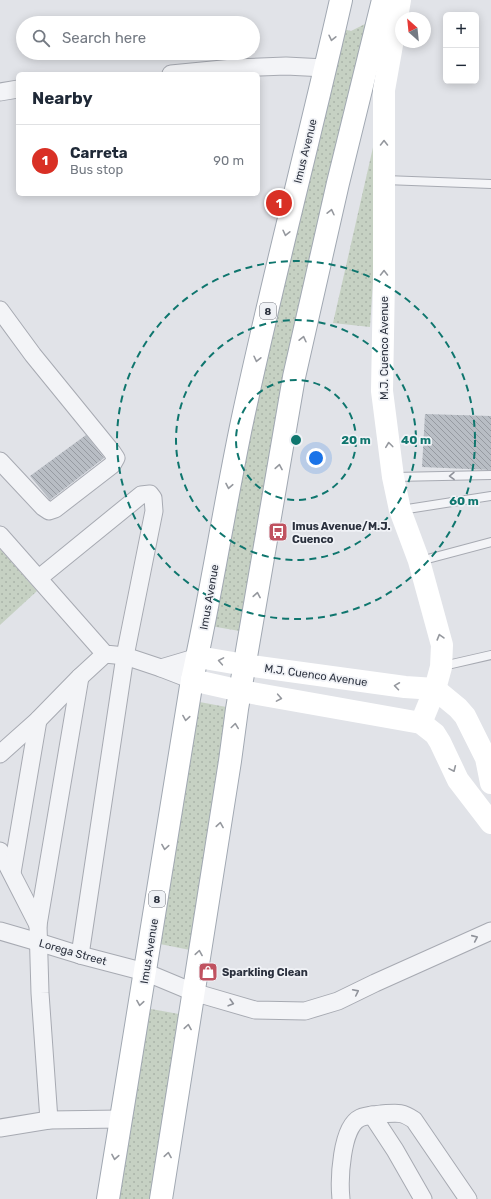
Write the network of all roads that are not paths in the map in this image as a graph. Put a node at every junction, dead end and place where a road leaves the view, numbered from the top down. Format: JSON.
{"nodes":[{"id":1,"x":341,"y":0,"type":"edge"},
{"id":2,"x":396,"y":0,"type":"edge"},
{"id":3,"x":400,"y":0,"type":"edge"},
{"id":4,"x":381,"y":9,"type":"edge"},
{"id":5,"x":325,"y":68,"type":"junction"},
{"id":6,"x":192,"y":72,"type":"edge"},
{"id":7,"x":16,"y":89,"type":"edge"},
{"id":8,"x":0,"y":92,"type":"edge"},
{"id":9,"x":385,"y":180,"type":"junction"},
{"id":10,"x":491,"y":184,"type":"edge"},
{"id":11,"x":0,"y":310,"type":"edge"},
{"id":12,"x":0,"y":461,"type":"edge"},
{"id":13,"x":491,"y":475,"type":"edge"},
{"id":14,"x":393,"y":477,"type":"junction"},
{"id":15,"x":491,"y":496,"type":"edge"},
{"id":16,"x":400,"y":510,"type":"junction"},
{"id":17,"x":0,"y":535,"type":"edge"},
{"id":18,"x":491,"y":542,"type":"edge"},
{"id":19,"x":419,"y":561,"type":"junction"},
{"id":20,"x":38,"y":578,"type":"junction"},
{"id":21,"x":105,"y":654,"type":"junction"},
{"id":22,"x":491,"y":655,"type":"edge"},
{"id":23,"x":125,"y":656,"type":"junction"},
{"id":24,"x":198,"y":657,"type":"junction"},
{"id":25,"x":245,"y":666,"type":"junction"},
{"id":26,"x":441,"y":667,"type":"junction"},
{"id":27,"x":161,"y":668,"type":"junction"},
{"id":28,"x":80,"y":677,"type":"junction"},
{"id":29,"x":192,"y":680,"type":"junction"},
{"id":30,"x":436,"y":689,"type":"junction"},
{"id":31,"x":241,"y":692,"type":"junction"},
{"id":32,"x":38,"y":720,"type":"junction"},
{"id":33,"x":421,"y":723,"type":"junction"},
{"id":34,"x":0,"y":754,"type":"edge"},
{"id":35,"x":489,"y":758,"type":"edge"},
{"id":36,"x":491,"y":782,"type":"edge"},
{"id":37,"x":491,"y":823,"type":"edge"},
{"id":38,"x":0,"y":851,"type":"edge"},
{"id":39,"x":12,"y":873,"type":"junction"},
{"id":40,"x":38,"y":925,"type":"junction"},
{"id":41,"x":0,"y":931,"type":"edge"},
{"id":42,"x":491,"y":931,"type":"edge"},
{"id":43,"x":38,"y":942,"type":"junction"},
{"id":44,"x":80,"y":955,"type":"junction"},
{"id":45,"x":145,"y":972,"type":"junction"},
{"id":46,"x":193,"y":992,"type":"junction"},
{"id":47,"x":372,"y":1115,"type":"junction"},
{"id":48,"x":122,"y":1118,"type":"junction"},
{"id":49,"x":49,"y":1120,"type":"junction"},
{"id":50,"x":0,"y":1128,"type":"edge"},
{"id":51,"x":162,"y":1197,"type":"edge"},
{"id":52,"x":108,"y":1199,"type":"edge"},
{"id":53,"x":342,"y":1199,"type":"edge"},
{"id":54,"x":423,"y":1199,"type":"edge"},
{"id":55,"x":468,"y":1199,"type":"edge"}],
"edges":[{"from":1,"to":5,"type":"main road","name":"Imus Avenue","number":"8","one_way":true},
{"from":2,"to":4,"type":"main road"},
{"from":9,"to":3,"type":"main road","name":"M.J. Cuenco Avenue","one_way":true},
{"from":25,"to":4,"type":"main road","one_way":true},
{"from":5,"to":6,"type":"street"},
{"from":5,"to":24,"type":"main road","name":"Imus Avenue","number":"8","one_way":true},
{"from":7,"to":8,"type":"street"},
{"from":9,"to":10,"type":"lane"},
{"from":14,"to":9,"type":"main road","name":"M.J. Cuenco Avenue","one_way":true},
{"from":11,"to":12,"type":"street"},
{"from":13,"to":14,"type":"lane","one_way":true},
{"from":14,"to":16,"type":"main road","name":"M.J. Cuenco Avenue"},
{"from":15,"to":16,"type":"lane"},
{"from":16,"to":19,"type":"main road","name":"M.J. Cuenco Avenue"},
{"from":17,"to":20,"type":"street"},
{"from":18,"to":19,"type":"lane"},
{"from":26,"to":19,"type":"main road","name":"M.J. Cuenco Avenue","one_way":true},
{"from":20,"to":21,"type":"street"},
{"from":20,"to":23,"type":"street"},
{"from":21,"to":23,"type":"street"},
{"from":21,"to":28,"type":"street"},
{"from":22,"to":26,"type":"lane"},
{"from":23,"to":27,"type":"street"},
{"from":23,"to":44,"type":"street"},
{"from":25,"to":24,"type":"main road","name":"M.J. Cuenco Avenue","one_way":true},
{"from":24,"to":27,"type":"street"},
{"from":24,"to":29,"type":"main road","name":"Imus Avenue","number":"8"},
{"from":30,"to":25,"type":"main road","name":"M.J. Cuenco Avenue","one_way":true},
{"from":25,"to":31,"type":"main road"},
{"from":26,"to":30,"type":"main road","name":"M.J. Cuenco Avenue"},
{"from":27,"to":29,"type":"street"},
{"from":28,"to":32,"type":"street"},
{"from":28,"to":40,"type":"street"},
{"from":29,"to":31,"type":"main road"},
{"from":29,"to":45,"type":"main road","name":"Imus Avenue","number":"8","one_way":true},
{"from":30,"to":33,"type":"main road","name":"M.J. Cuenco Avenue"},
{"from":30,"to":35,"type":"main road"},
{"from":31,"to":33,"type":"main road","one_way":true},
{"from":46,"to":31,"type":"main road","one_way":true},
{"from":32,"to":34,"type":"street"},
{"from":32,"to":39,"type":"street"},
{"from":33,"to":37,"type":"main road","one_way":true},
{"from":35,"to":36,"type":"main road"},
{"from":38,"to":39,"type":"street"},
{"from":39,"to":40,"type":"street"},
{"from":40,"to":43,"type":"street"},
{"from":41,"to":43,"type":"street","name":"Lorega Street"},
{"from":46,"to":42,"type":"street","name":"Lorega Street","one_way":true},
{"from":43,"to":44,"type":"street","name":"Lorega Street"},
{"from":43,"to":49,"type":"street"},
{"from":44,"to":45,"type":"street","name":"Lorega Street"},
{"from":45,"to":46,"type":"street","name":"Lorega Street"},
{"from":45,"to":48,"type":"main road","name":"Imus Avenue","number":"8","one_way":true},
{"from":51,"to":46,"type":"main road","one_way":true},
{"from":47,"to":53,"type":"street"},
{"from":47,"to":54,"type":"street"},
{"from":47,"to":55,"type":"street"},
{"from":48,"to":49,"type":"street"},
{"from":48,"to":52,"type":"main road","name":"Imus Avenue","number":"8","one_way":true},
{"from":49,"to":50,"type":"street"}]}
